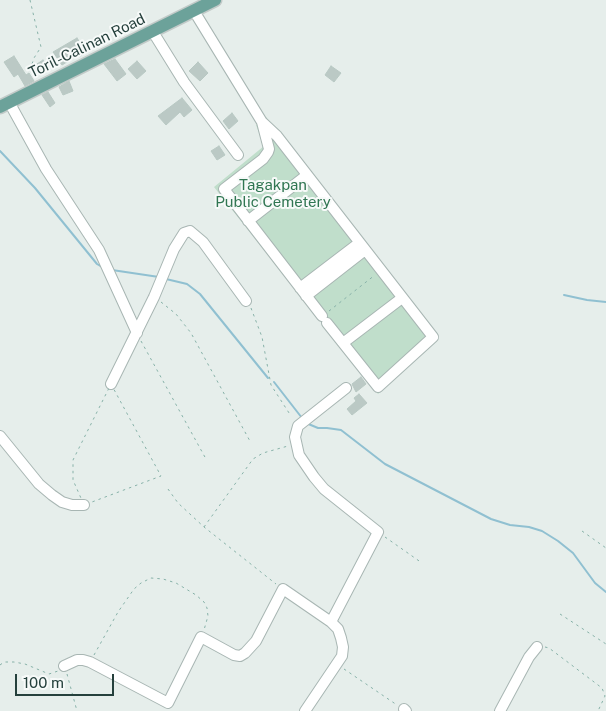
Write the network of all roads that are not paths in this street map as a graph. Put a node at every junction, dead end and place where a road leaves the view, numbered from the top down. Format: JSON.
{"nodes":[{"id":1,"x":215,"y":0,"type":"edge"},
{"id":2,"x":194,"y":11,"type":"junction"},
{"id":3,"x":152,"y":32,"type":"junction"},
{"id":4,"x":5,"y":105,"type":"edge"},
{"id":5,"x":262,"y":122,"type":"junction"},
{"id":6,"x":238,"y":155,"type":"dead end"},
{"id":7,"x":307,"y":175,"type":"junction"},
{"id":8,"x":248,"y":220,"type":"junction"},
{"id":9,"x":362,"y":246,"type":"junction"},
{"id":10,"x":303,"y":292,"type":"junction"},
{"id":11,"x":402,"y":298,"type":"junction"},
{"id":12,"x":246,"y":301,"type":"road end"},
{"id":13,"x":137,"y":333,"type":"junction"},
{"id":14,"x":343,"y":343,"type":"junction"},
{"id":15,"x":111,"y":384,"type":"road end"},
{"id":16,"x":346,"y":388,"type":"dead end"},
{"id":17,"x":0,"y":436,"type":"edge"},
{"id":18,"x":84,"y":505,"type":"road end"},
{"id":19,"x":331,"y":622,"type":"junction"},
{"id":20,"x":537,"y":647,"type":"road end"},
{"id":21,"x":64,"y":666,"type":"road end"},
{"id":22,"x":503,"y":710,"type":"edge"},
{"id":23,"x":305,"y":711,"type":"edge"}],
"edges":[{"from":1,"to":2,"type":"main road","name":"Toril-Calinan Road"},
{"from":2,"to":3,"type":"main road","name":"Toril-Calinan Road"},
{"from":2,"to":5,"type":"street"},
{"from":3,"to":4,"type":"main road","name":"Toril-Calinan Road"},
{"from":3,"to":6,"type":"street"},
{"from":4,"to":13,"type":"street"},
{"from":5,"to":7,"type":"street"},
{"from":5,"to":8,"type":"street"},
{"from":7,"to":8,"type":"street"},
{"from":7,"to":9,"type":"street"},
{"from":8,"to":10,"type":"street"},
{"from":9,"to":10,"type":"street"},
{"from":9,"to":11,"type":"street"},
{"from":10,"to":14,"type":"street"},
{"from":11,"to":14,"type":"street"},
{"from":11,"to":14,"type":"street"},
{"from":12,"to":13,"type":"street"},
{"from":13,"to":15,"type":"street"},
{"from":16,"to":19,"type":"street"},
{"from":17,"to":18,"type":"street"},
{"from":19,"to":21,"type":"street"},
{"from":19,"to":23,"type":"street"},
{"from":20,"to":22,"type":"street"}]}
